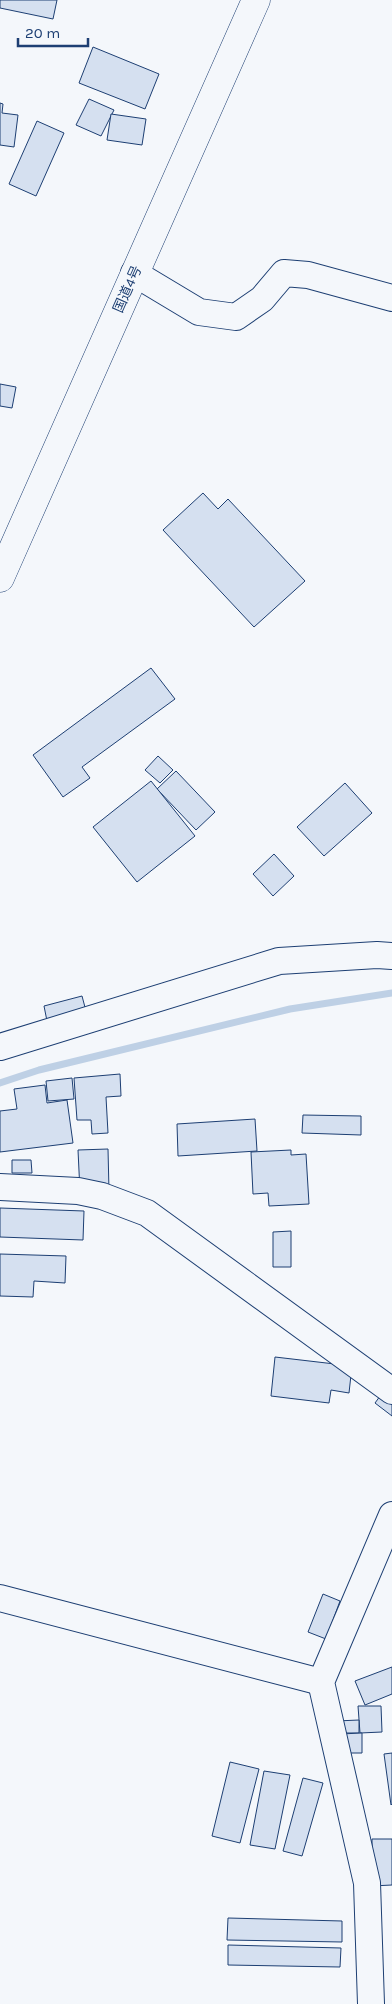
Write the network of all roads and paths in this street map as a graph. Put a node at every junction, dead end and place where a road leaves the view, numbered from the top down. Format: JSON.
{"nodes":[{"id":1,"x":256,"y":0,"type":"edge"},
{"id":2,"x":134,"y":273,"type":"junction"},
{"id":3,"x":392,"y":298,"type":"edge"},
{"id":4,"x":0,"y":578,"type":"edge"},
{"id":5,"x":392,"y":956,"type":"edge"},
{"id":6,"x":0,"y":1047,"type":"edge"},
{"id":7,"x":0,"y":1187,"type":"edge"},
{"id":8,"x":392,"y":1392,"type":"edge"},
{"id":9,"x":392,"y":1516,"type":"edge"},
{"id":10,"x":0,"y":1598,"type":"edge"},
{"id":11,"x":321,"y":1682,"type":"junction"},
{"id":12,"x":371,"y":2004,"type":"edge"}],
"edges":[{"from":1,"to":2,"type":"highway","name":"国道4号"},
{"from":2,"to":3,"type":"street"},
{"from":2,"to":4,"type":"highway","name":"国道4号"},
{"from":5,"to":6,"type":"street"},
{"from":7,"to":8,"type":"street"},
{"from":9,"to":11,"type":"street"},
{"from":10,"to":11,"type":"street"},
{"from":11,"to":12,"type":"street"}]}
